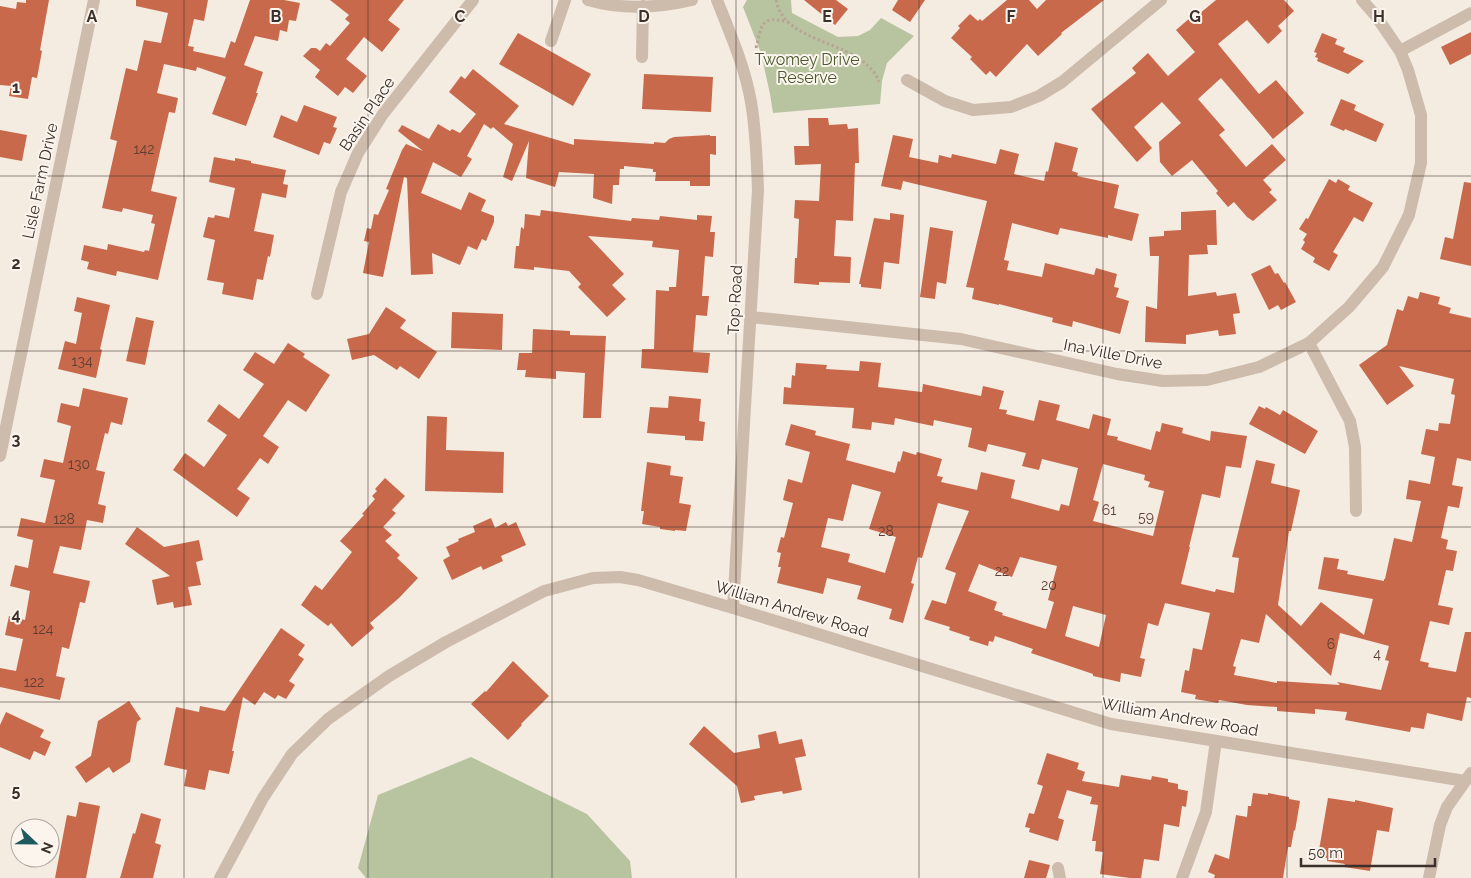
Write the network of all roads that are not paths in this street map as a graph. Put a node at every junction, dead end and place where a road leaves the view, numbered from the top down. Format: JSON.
{"nodes":[{"id":1,"x":94,"y":0,"type":"edge"},
{"id":2,"x":473,"y":0,"type":"edge"},
{"id":3,"x":565,"y":0,"type":"edge"},
{"id":4,"x":588,"y":0,"type":"edge"},
{"id":5,"x":692,"y":0,"type":"edge"},
{"id":6,"x":717,"y":0,"type":"edge"},
{"id":7,"x":1161,"y":0,"type":"edge"},
{"id":8,"x":1362,"y":0,"type":"edge"},
{"id":9,"x":643,"y":6,"type":"junction"},
{"id":10,"x":1471,"y":12,"type":"edge"},
{"id":11,"x":551,"y":41,"type":"dead end"},
{"id":12,"x":1400,"y":51,"type":"junction"},
{"id":13,"x":642,"y":57,"type":"dead end"},
{"id":14,"x":907,"y":80,"type":"dead end"},
{"id":15,"x":317,"y":294,"type":"dead end"},
{"id":16,"x":751,"y":317,"type":"junction"},
{"id":17,"x":1309,"y":344,"type":"junction"},
{"id":18,"x":0,"y":456,"type":"edge"},
{"id":19,"x":1356,"y":511,"type":"dead end"},
{"id":20,"x":733,"y":608,"type":"junction"},
{"id":21,"x":1216,"y":741,"type":"junction"},
{"id":22,"x":1468,"y":777,"type":"edge"},
{"id":23,"x":1184,"y":877,"type":"edge"},
{"id":24,"x":220,"y":878,"type":"edge"},
{"id":25,"x":1429,"y":878,"type":"edge"}],
"edges":[{"from":1,"to":18,"type":"street","name":"Lisle Farm Drive"},
{"from":2,"to":15,"type":"street","name":"Basin Place"},
{"from":3,"to":11,"type":"street"},
{"from":4,"to":9,"type":"street"},
{"from":5,"to":9,"type":"street"},
{"from":6,"to":16,"type":"street","name":"Top Road"},
{"from":7,"to":14,"type":"street"},
{"from":8,"to":12,"type":"street","name":"Ina Ville Drive"},
{"from":9,"to":13,"type":"street"},
{"from":10,"to":12,"type":"street"},
{"from":12,"to":17,"type":"street","name":"Ina Ville Drive"},
{"from":16,"to":17,"type":"street","name":"Ina Ville Drive"},
{"from":16,"to":20,"type":"street","name":"Top Road"},
{"from":17,"to":19,"type":"street"},
{"from":20,"to":21,"type":"street","name":"William Andrew Road"},
{"from":20,"to":24,"type":"street","name":"William Andrew Road"},
{"from":21,"to":22,"type":"street","name":"William Andrew Road"},
{"from":21,"to":23,"type":"street"},
{"from":22,"to":25,"type":"street"}]}
